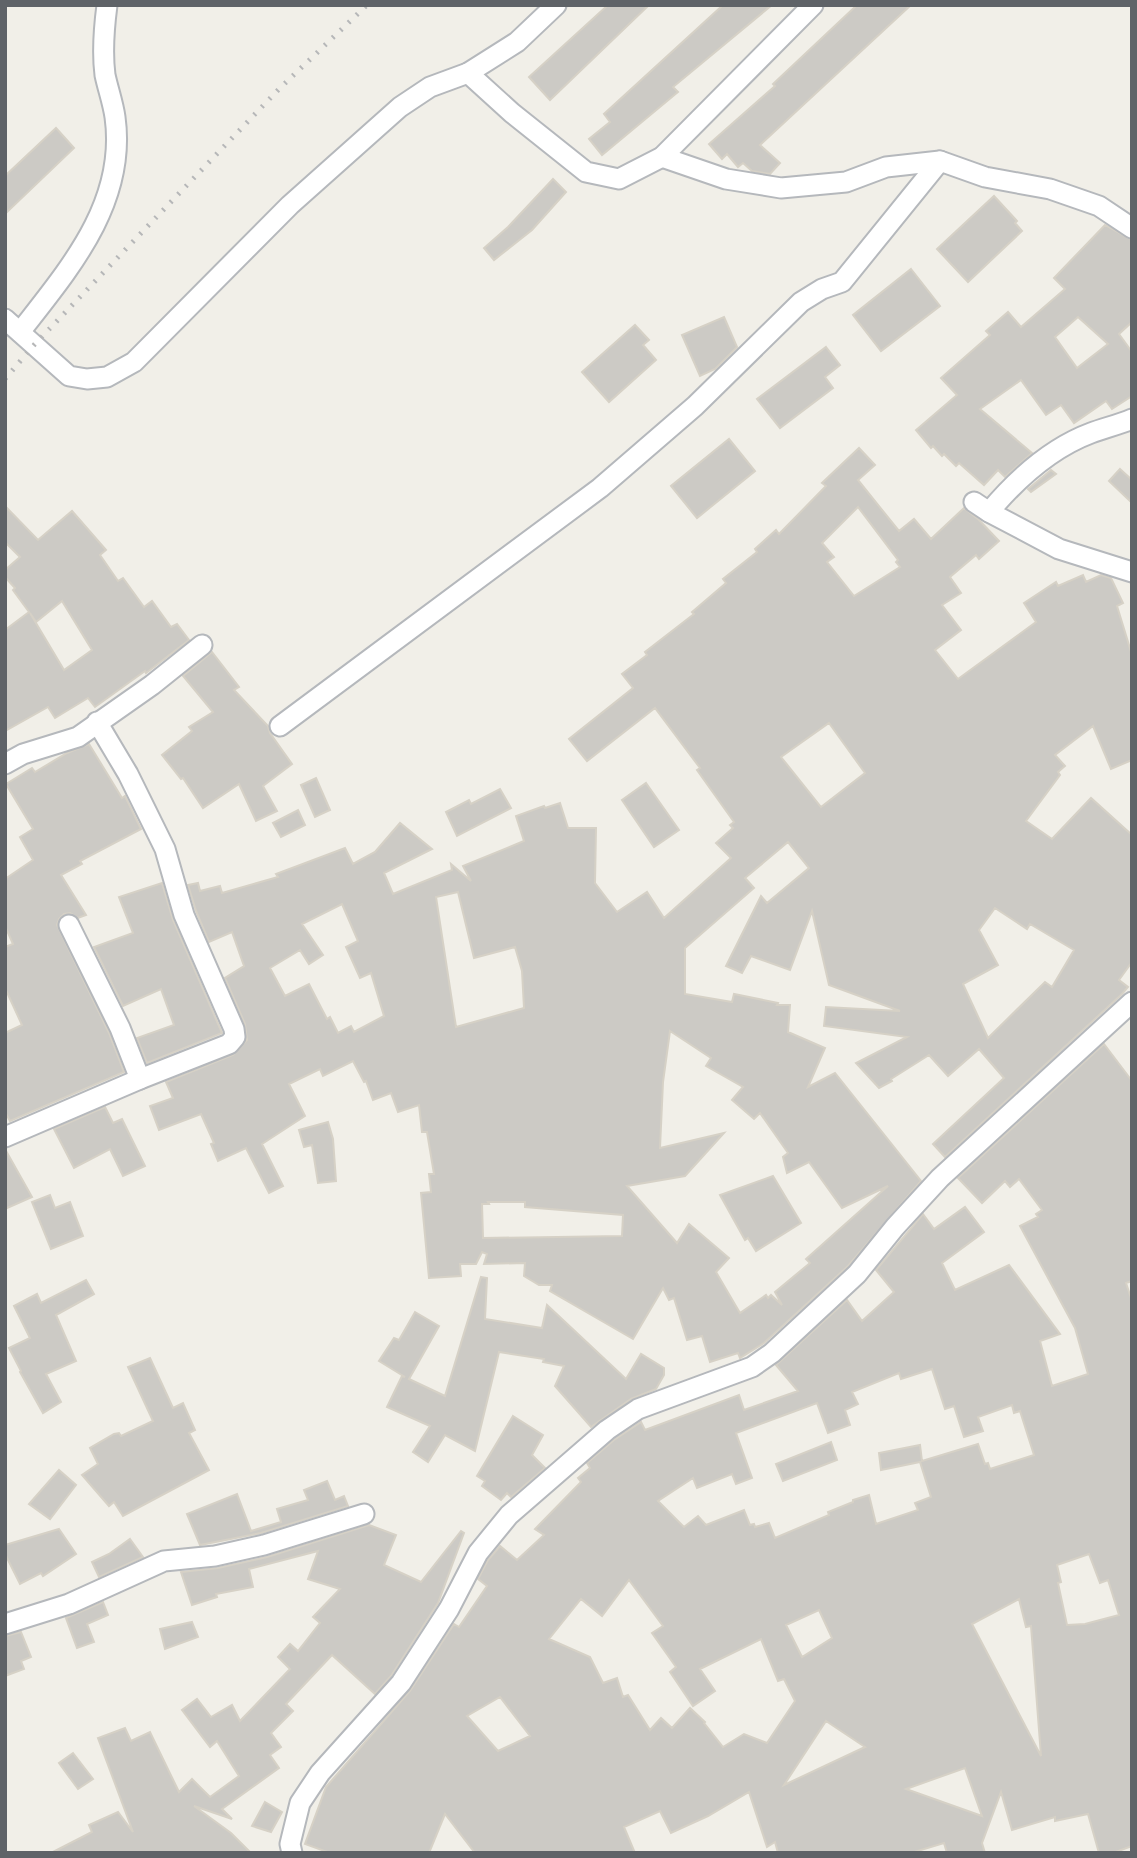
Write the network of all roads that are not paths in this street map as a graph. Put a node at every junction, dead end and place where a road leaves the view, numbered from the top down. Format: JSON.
{"nodes":[{"id":1,"x":107,"y":5,"type":"edge"},
{"id":2,"x":556,"y":5,"type":"edge"},
{"id":3,"x":813,"y":5,"type":"edge"},
{"id":4,"x":468,"y":73,"type":"junction"},
{"id":5,"x":662,"y":157,"type":"junction"},
{"id":6,"x":940,"y":161,"type":"junction"},
{"id":7,"x":1132,"y":228,"type":"edge"},
{"id":8,"x":13,"y":326,"type":"edge"},
{"id":9,"x":1132,"y":419,"type":"edge"},
{"id":10,"x":1132,"y":572,"type":"edge"},
{"id":11,"x":202,"y":645,"type":"dead end"},
{"id":12,"x":97,"y":722,"type":"junction"},
{"id":13,"x":280,"y":726,"type":"dead end"},
{"id":14,"x":5,"y":764,"type":"edge"},
{"id":15,"x":69,"y":925,"type":"dead end"},
{"id":16,"x":1132,"y":1002,"type":"edge"},
{"id":17,"x":140,"y":1079,"type":"junction"},
{"id":18,"x":5,"y":1137,"type":"edge"},
{"id":19,"x":364,"y":1514,"type":"dead end"},
{"id":20,"x":5,"y":1624,"type":"edge"},
{"id":21,"x":292,"y":1853,"type":"edge"}],
"edges":[{"from":1,"to":8,"type":"street"},
{"from":2,"to":4,"type":"street"},
{"from":3,"to":5,"type":"street"},
{"from":4,"to":5,"type":"street"},
{"from":4,"to":8,"type":"street"},
{"from":5,"to":6,"type":"street"},
{"from":6,"to":7,"type":"street"},
{"from":6,"to":13,"type":"street"},
{"from":9,"to":10,"type":"street"},
{"from":11,"to":12,"type":"street"},
{"from":12,"to":14,"type":"street"},
{"from":12,"to":17,"type":"street"},
{"from":15,"to":17,"type":"street"},
{"from":16,"to":21,"type":"street"},
{"from":17,"to":18,"type":"street"},
{"from":19,"to":20,"type":"street"}]}
